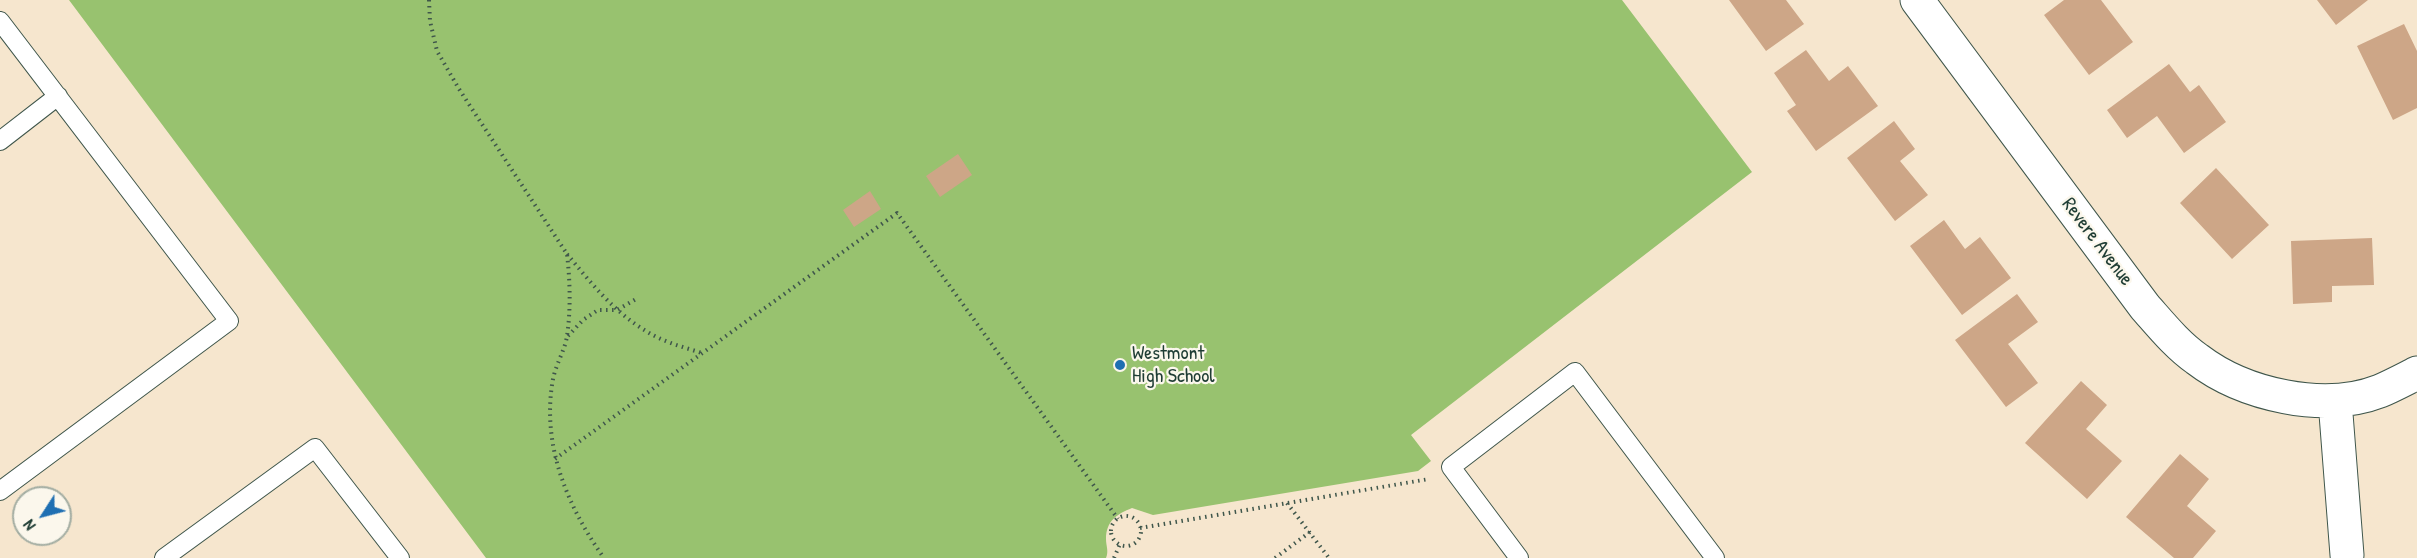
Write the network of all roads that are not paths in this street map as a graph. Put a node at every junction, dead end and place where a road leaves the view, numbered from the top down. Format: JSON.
{"nodes":[{"id":1,"x":1917,"y":0,"type":"edge"},
{"id":2,"x":0,"y":21,"type":"edge"},
{"id":3,"x":58,"y":96,"type":"junction"},
{"id":4,"x":0,"y":141,"type":"edge"},
{"id":5,"x":2417,"y":373,"type":"edge"},
{"id":6,"x":2335,"y":401,"type":"junction"},
{"id":7,"x":1,"y":487,"type":"edge"},
{"id":8,"x":2347,"y":555,"type":"dead end"},
{"id":9,"x":164,"y":558,"type":"edge"},
{"id":10,"x":400,"y":558,"type":"edge"},
{"id":11,"x":1520,"y":558,"type":"edge"},
{"id":12,"x":1715,"y":558,"type":"edge"}],
"edges":[{"from":1,"to":6,"type":"street","name":"Revere Avenue"},
{"from":2,"to":3,"type":"lane"},
{"from":3,"to":4,"type":"lane"},
{"from":3,"to":7,"type":"lane"},
{"from":5,"to":6,"type":"street","name":"Revere Avenue"},
{"from":6,"to":8,"type":"street"},
{"from":9,"to":10,"type":"lane"},
{"from":11,"to":12,"type":"lane"}]}
